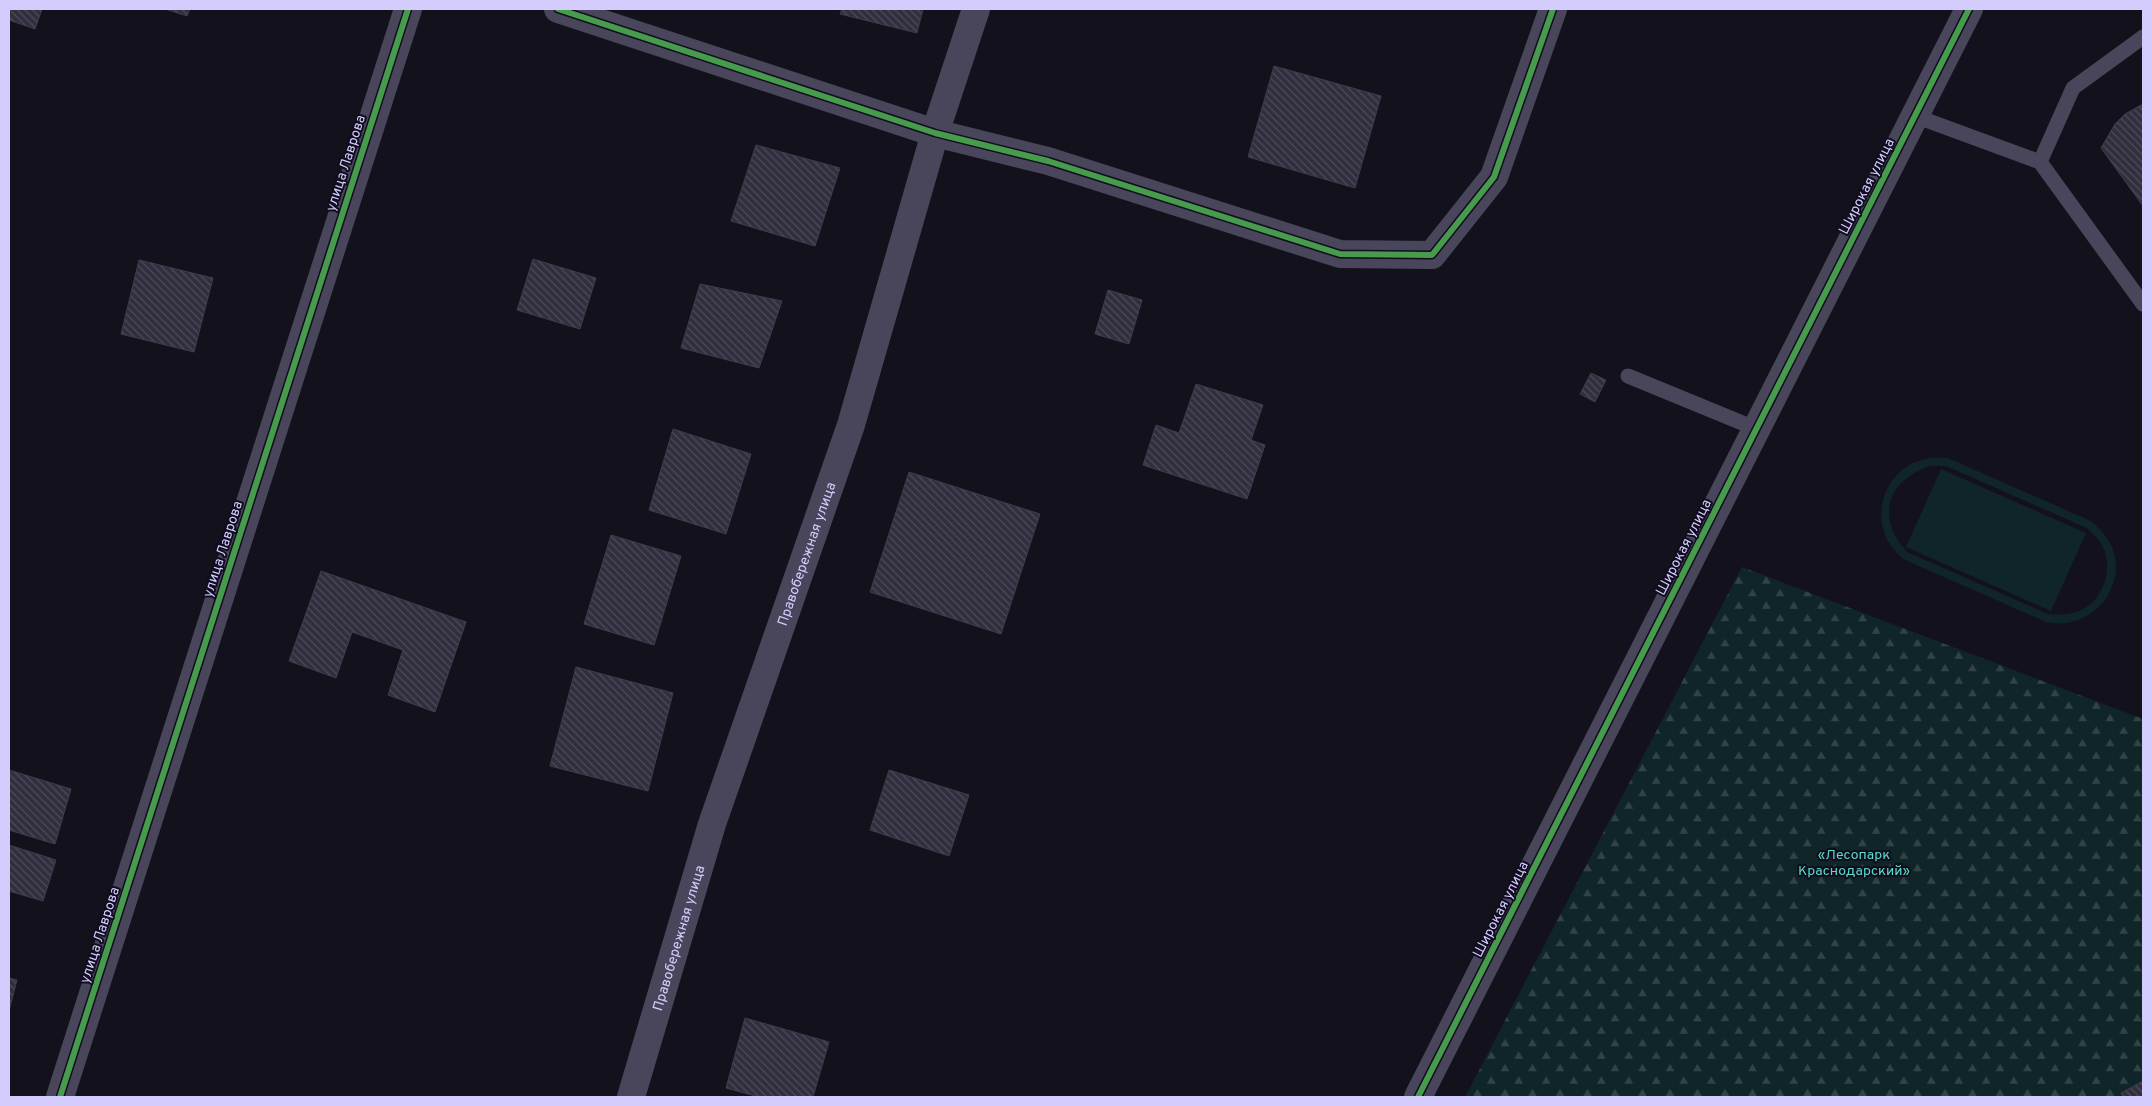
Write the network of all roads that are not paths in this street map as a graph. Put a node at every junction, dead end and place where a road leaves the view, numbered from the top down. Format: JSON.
{"nodes":[{"id":1,"x":408,"y":9,"type":"edge"},
{"id":2,"x":558,"y":9,"type":"edge"},
{"id":3,"x":976,"y":9,"type":"edge"},
{"id":4,"x":1554,"y":9,"type":"edge"},
{"id":5,"x":1969,"y":9,"type":"edge"},
{"id":6,"x":2143,"y":37,"type":"edge"},
{"id":7,"x":1915,"y":116,"type":"junction"},
{"id":8,"x":935,"y":133,"type":"junction"},
{"id":9,"x":2040,"y":162,"type":"junction"},
{"id":10,"x":2143,"y":304,"type":"edge"},
{"id":11,"x":1628,"y":376,"type":"dead end"},
{"id":12,"x":1757,"y":429,"type":"junction"},
{"id":13,"x":60,"y":1097,"type":"edge"},
{"id":14,"x":631,"y":1097,"type":"edge"},
{"id":15,"x":1418,"y":1097,"type":"edge"}],
"edges":[{"from":1,"to":13,"type":"street","name":"улица Лаврова"},
{"from":2,"to":8,"type":"street"},
{"from":3,"to":8,"type":"street","name":"Правобережная улица"},
{"from":4,"to":8,"type":"street"},
{"from":5,"to":7,"type":"street","name":"Широкая улица"},
{"from":6,"to":9,"type":"lane"},
{"from":7,"to":9,"type":"lane"},
{"from":7,"to":12,"type":"street","name":"Широкая улица"},
{"from":8,"to":14,"type":"street","name":"Правобережная улица"},
{"from":9,"to":10,"type":"lane"},
{"from":11,"to":12,"type":"lane"},
{"from":12,"to":15,"type":"street","name":"Широкая улица"}]}
